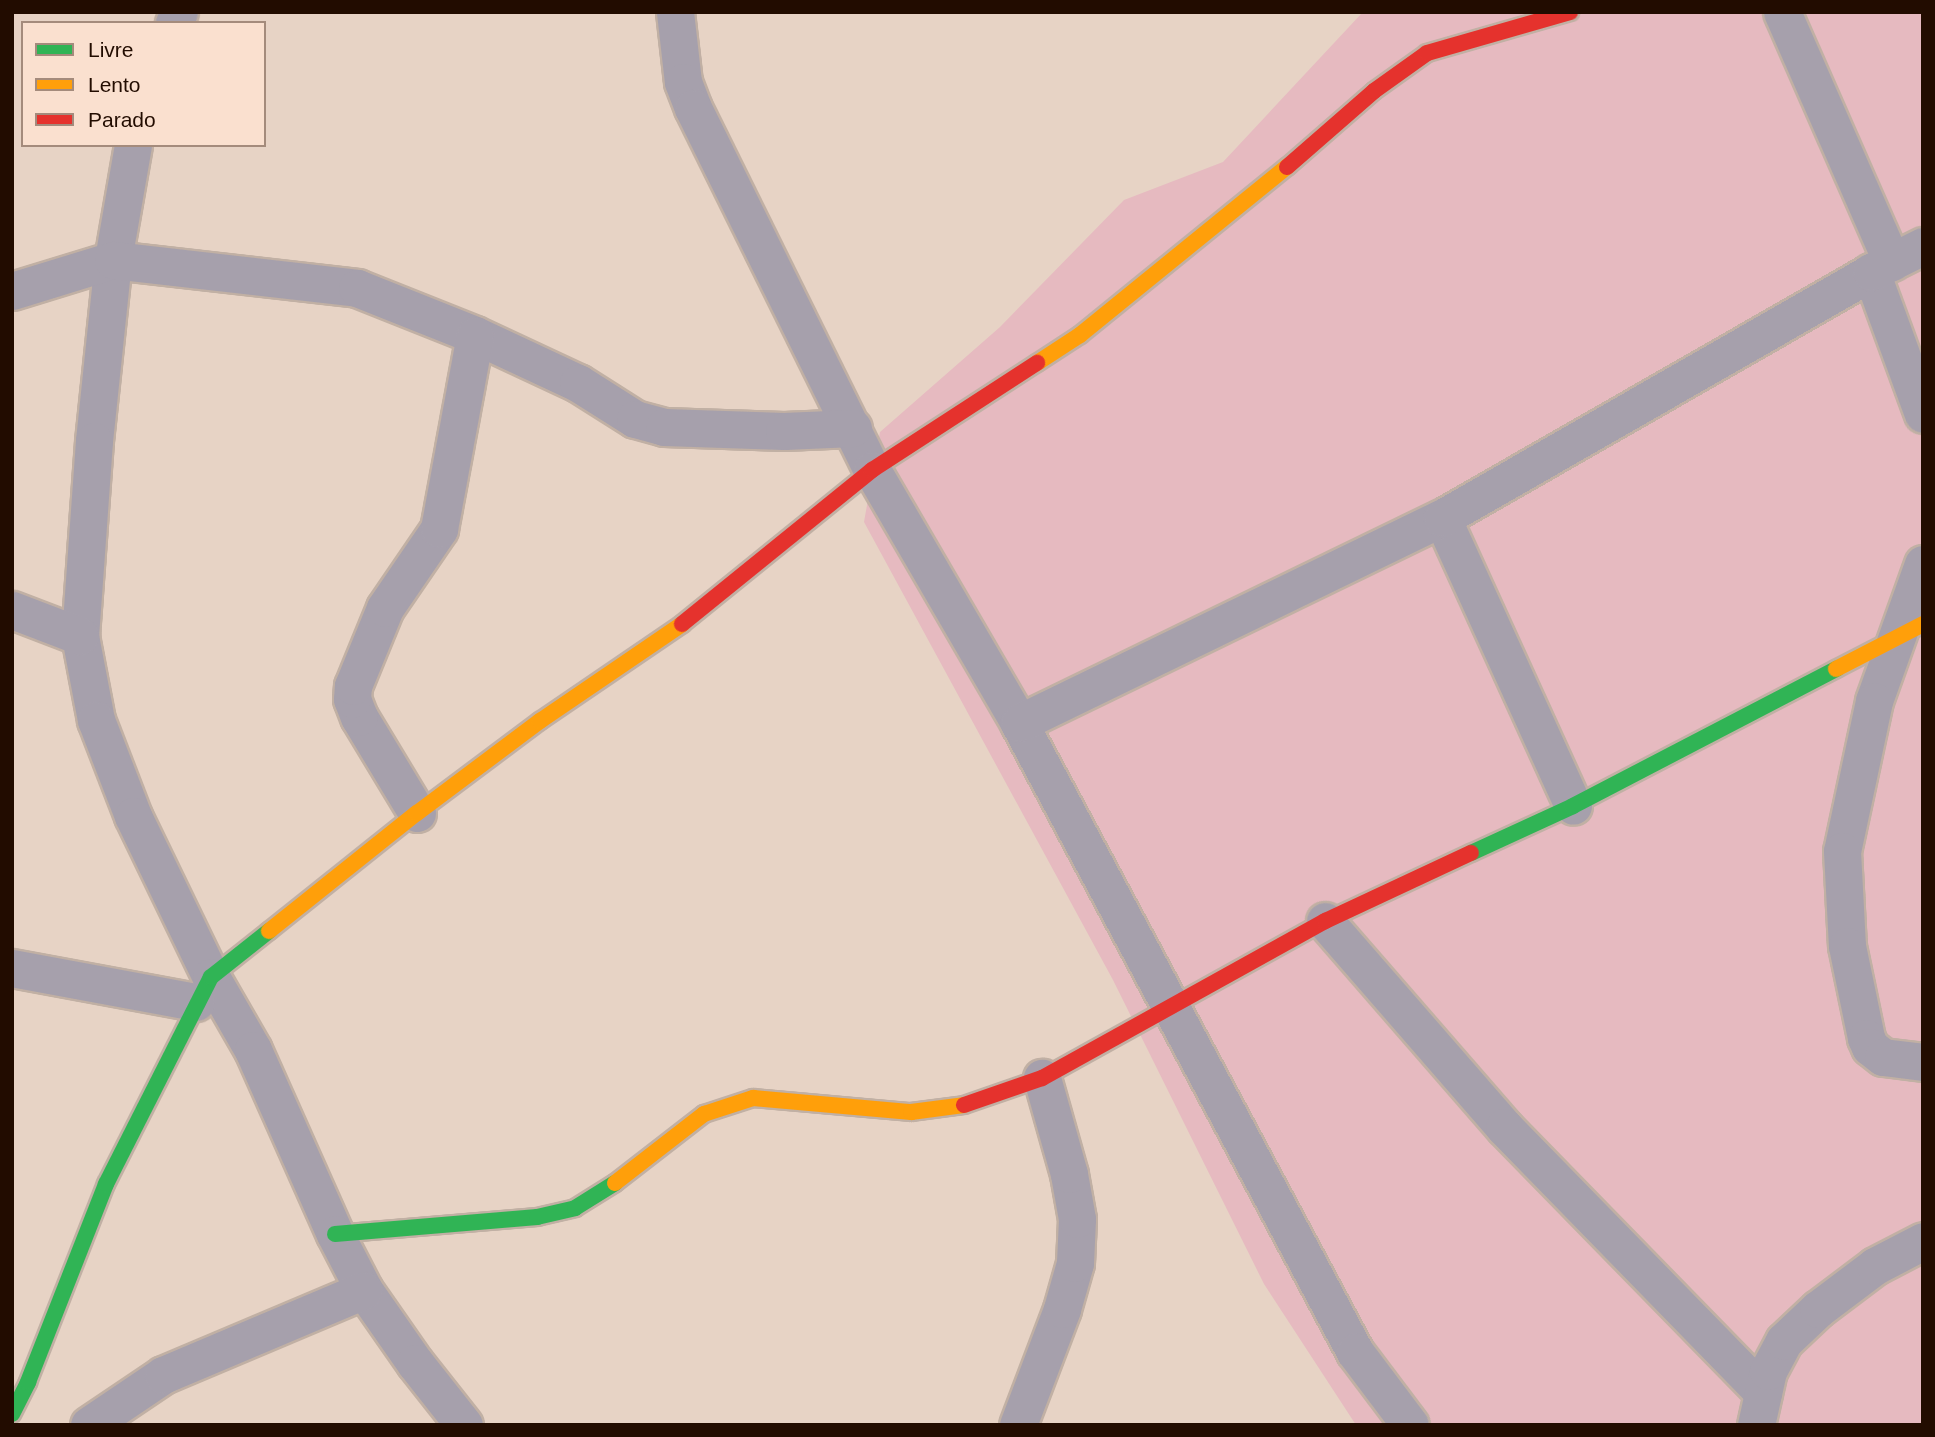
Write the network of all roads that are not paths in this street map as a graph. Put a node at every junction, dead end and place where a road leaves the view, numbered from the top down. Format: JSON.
{"nodes":[{"id":1,"x":675,"y":12,"type":"edge"},
{"id":2,"x":1570,"y":12,"type":"edge"},
{"id":3,"x":1782,"y":12,"type":"edge"},
{"id":4,"x":133,"y":147,"type":"edge"},
{"id":5,"x":113,"y":260,"type":"junction"},
{"id":6,"x":1895,"y":260,"type":"edge"},
{"id":7,"x":12,"y":292,"type":"edge"},
{"id":8,"x":475,"y":335,"type":"junction"},
{"id":9,"x":1923,"y":414,"type":"edge"},
{"id":10,"x":853,"y":428,"type":"junction"},
{"id":11,"x":872,"y":470,"type":"junction"},
{"id":12,"x":1442,"y":518,"type":"junction"},
{"id":13,"x":1923,"y":564,"type":"edge"},
{"id":14,"x":12,"y":610,"type":"edge"},
{"id":15,"x":1911,"y":630,"type":"edge"},
{"id":16,"x":80,"y":636,"type":"junction"},
{"id":17,"x":1019,"y":723,"type":"junction"},
{"id":18,"x":1573,"y":806,"type":"junction"},
{"id":19,"x":417,"y":813,"type":"junction"},
{"id":20,"x":1325,"y":922,"type":"junction"},
{"id":21,"x":12,"y":968,"type":"edge"},
{"id":22,"x":203,"y":990,"type":"junction"},
{"id":23,"x":1170,"y":1007,"type":"junction"},
{"id":24,"x":1923,"y":1062,"type":"edge"},
{"id":25,"x":1042,"y":1079,"type":"junction"},
{"id":26,"x":335,"y":1234,"type":"junction"},
{"id":27,"x":1923,"y":1241,"type":"edge"},
{"id":28,"x":364,"y":1290,"type":"junction"},
{"id":29,"x":1760,"y":1408,"type":"edge"},
{"id":30,"x":12,"y":1414,"type":"edge"},
{"id":31,"x":89,"y":1425,"type":"edge"},
{"id":32,"x":464,"y":1425,"type":"edge"},
{"id":33,"x":1018,"y":1425,"type":"edge"},
{"id":34,"x":1410,"y":1425,"type":"edge"}],
"edges":[{"from":1,"to":10,"type":"street"},
{"from":2,"to":11,"type":"street"},
{"from":3,"to":6,"type":"street"},
{"from":4,"to":5,"type":"street"},
{"from":5,"to":7,"type":"street"},
{"from":5,"to":8,"type":"street"},
{"from":5,"to":16,"type":"street"},
{"from":6,"to":9,"type":"street"},
{"from":6,"to":12,"type":"street"},
{"from":8,"to":10,"type":"street"},
{"from":8,"to":19,"type":"street"},
{"from":10,"to":11,"type":"street"},
{"from":11,"to":17,"type":"street"},
{"from":11,"to":19,"type":"street"},
{"from":12,"to":17,"type":"street"},
{"from":12,"to":18,"type":"street"},
{"from":13,"to":15,"type":"street"},
{"from":14,"to":16,"type":"street"},
{"from":15,"to":18,"type":"street"},
{"from":15,"to":24,"type":"street"},
{"from":16,"to":22,"type":"street"},
{"from":17,"to":23,"type":"street"},
{"from":18,"to":20,"type":"street"},
{"from":19,"to":22,"type":"street"},
{"from":20,"to":23,"type":"street"},
{"from":20,"to":29,"type":"street"},
{"from":21,"to":22,"type":"street"},
{"from":22,"to":26,"type":"street"},
{"from":22,"to":30,"type":"street"},
{"from":23,"to":25,"type":"street"},
{"from":23,"to":34,"type":"street"},
{"from":25,"to":26,"type":"street"},
{"from":25,"to":33,"type":"street"},
{"from":26,"to":28,"type":"street"},
{"from":27,"to":29,"type":"street"},
{"from":28,"to":31,"type":"street"},
{"from":28,"to":32,"type":"street"}]}
